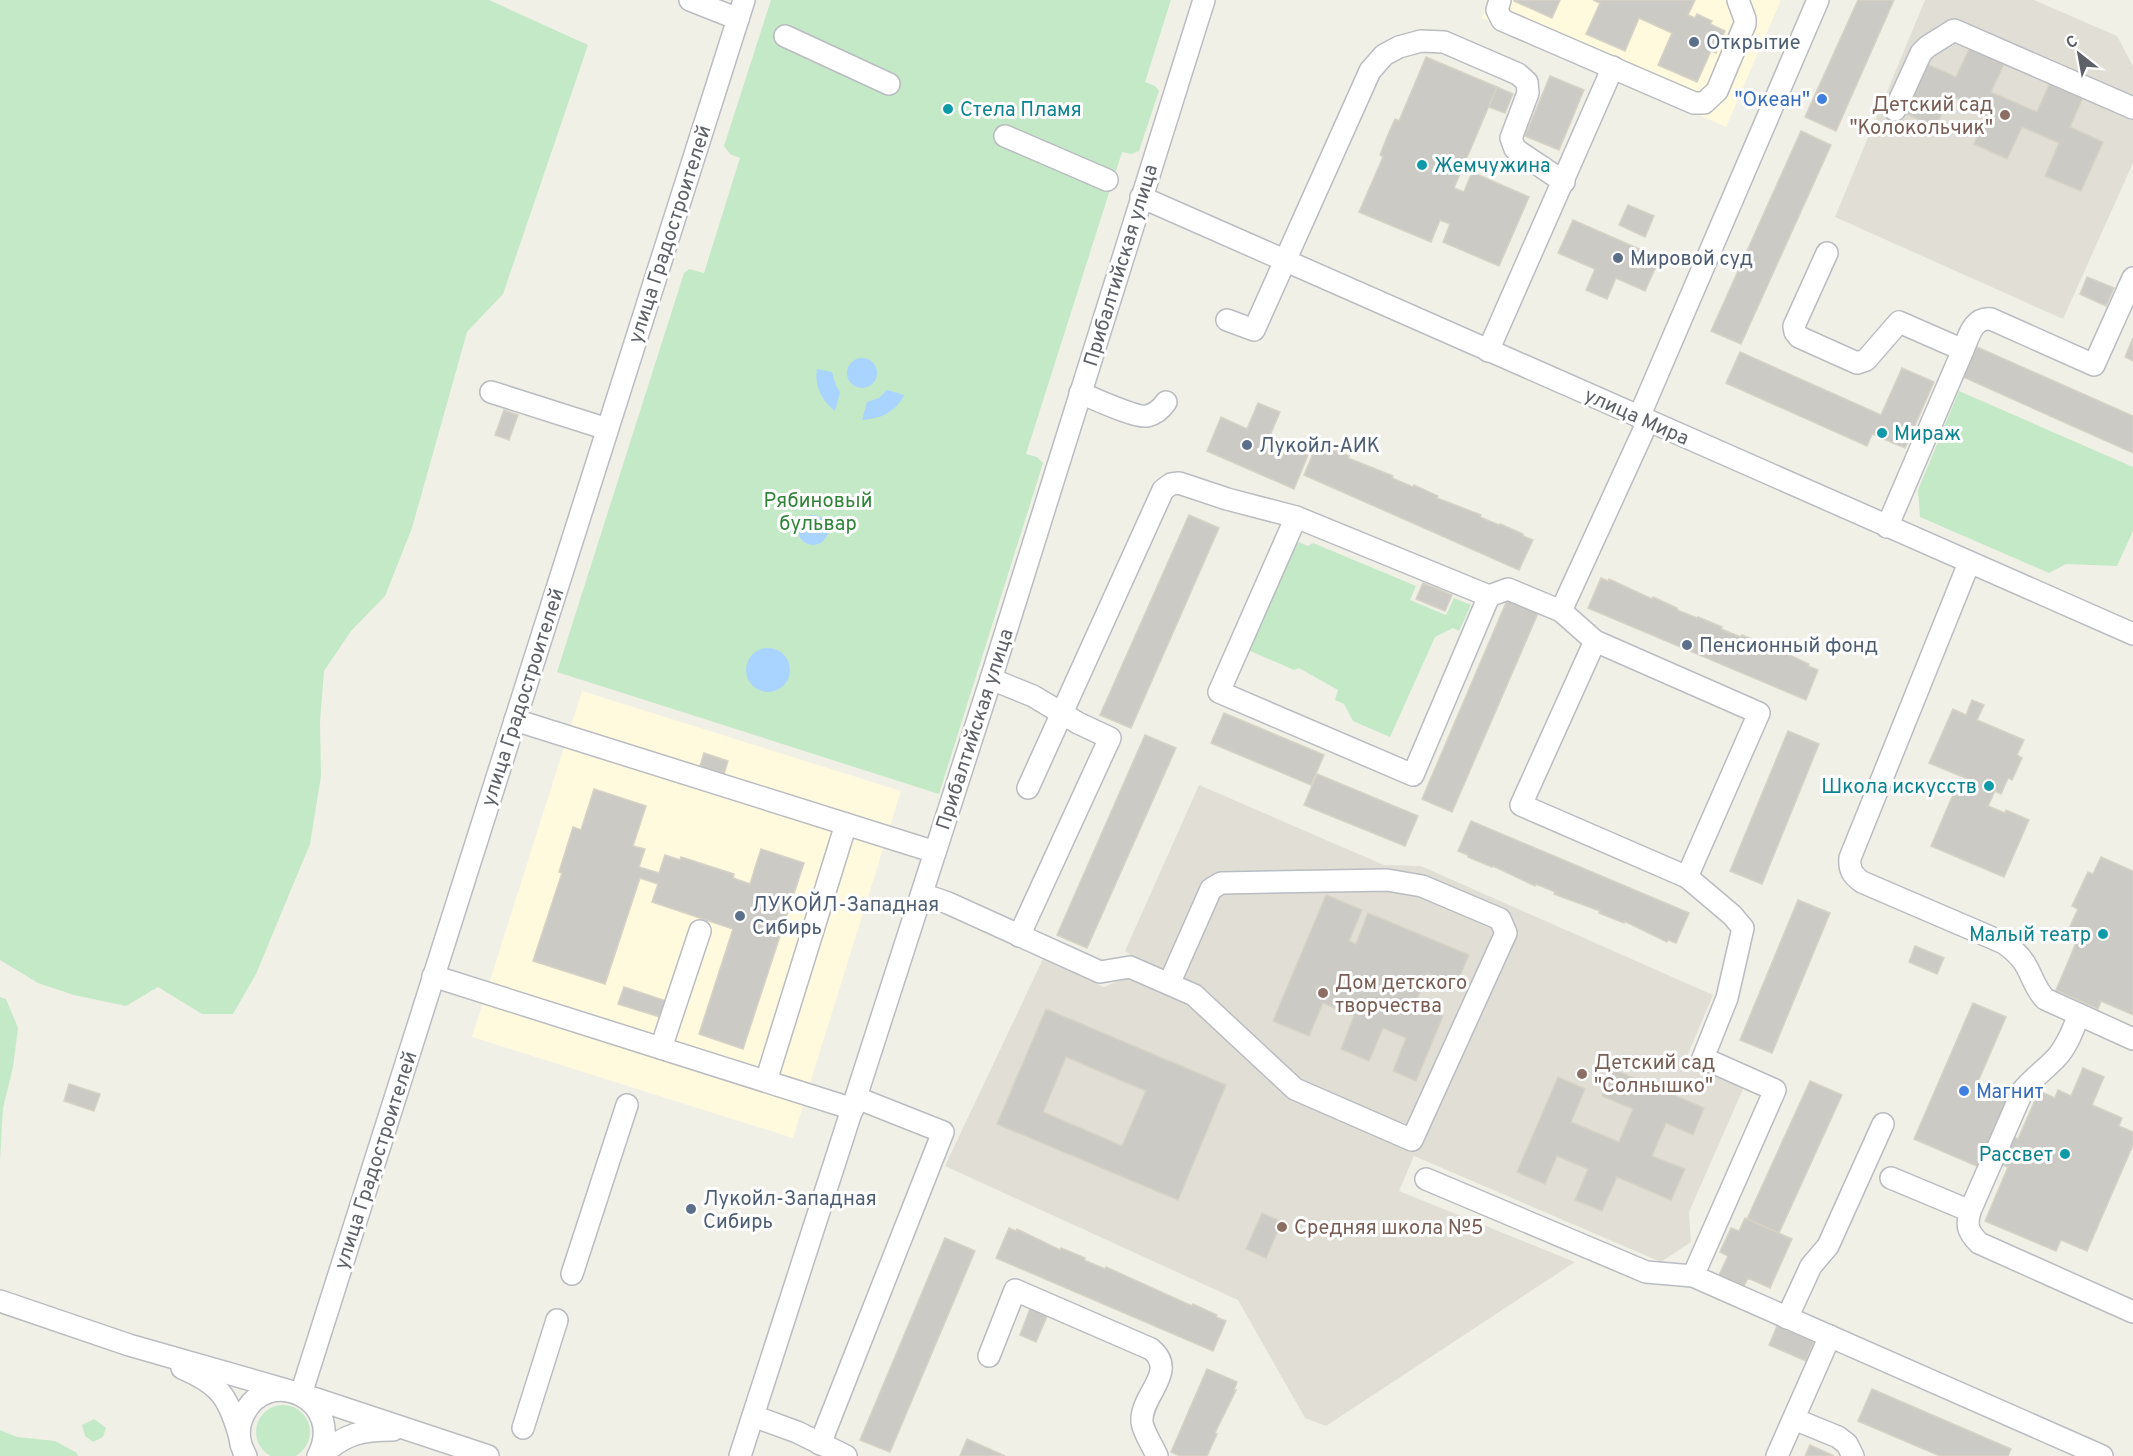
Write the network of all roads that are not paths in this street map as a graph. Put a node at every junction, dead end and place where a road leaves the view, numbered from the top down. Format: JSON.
{"nodes":[{"id":1,"x":690,"y":0,"type":"edge"},
{"id":2,"x":1204,"y":0,"type":"edge"},
{"id":3,"x":1500,"y":0,"type":"edge"},
{"id":4,"x":1738,"y":0,"type":"edge"},
{"id":5,"x":1818,"y":0,"type":"edge"},
{"id":6,"x":741,"y":9,"type":"edge"},
{"id":7,"x":785,"y":36,"type":"dead end"},
{"id":8,"x":1613,"y":67,"type":"junction"},
{"id":9,"x":889,"y":84,"type":"dead end"},
{"id":10,"x":2133,"y":108,"type":"edge"},
{"id":11,"x":1895,"y":110,"type":"dead end"},
{"id":12,"x":1005,"y":136,"type":"dead end"},
{"id":13,"x":1107,"y":180,"type":"dead end"},
{"id":14,"x":1564,"y":182,"type":"junction"},
{"id":15,"x":1141,"y":197,"type":"junction"},
{"id":16,"x":1827,"y":253,"type":"dead end"},
{"id":17,"x":1285,"y":261,"type":"junction"},
{"id":18,"x":2133,"y":278,"type":"edge"},
{"id":19,"x":1227,"y":320,"type":"dead end"},
{"id":20,"x":1963,"y":350,"type":"junction"},
{"id":21,"x":1488,"y":351,"type":"junction"},
{"id":22,"x":491,"y":392,"type":"dead end"},
{"id":23,"x":1080,"y":393,"type":"junction"},
{"id":24,"x":1166,"y":402,"type":"dead end"},
{"id":25,"x":1643,"y":419,"type":"junction"},
{"id":26,"x":607,"y":429,"type":"junction"},
{"id":27,"x":1296,"y":517,"type":"junction"},
{"id":28,"x":1887,"y":527,"type":"junction"},
{"id":29,"x":1969,"y":563,"type":"junction"},
{"id":30,"x":1490,"y":596,"type":"junction"},
{"id":31,"x":1561,"y":611,"type":"junction"},
{"id":32,"x":2133,"y":634,"type":"edge"},
{"id":33,"x":1596,"y":641,"type":"junction"},
{"id":34,"x":991,"y":679,"type":"junction"},
{"id":35,"x":1062,"y":713,"type":"junction"},
{"id":36,"x":515,"y":720,"type":"junction"},
{"id":37,"x":1028,"y":788,"type":"dead end"},
{"id":38,"x":846,"y":824,"type":"junction"},
{"id":39,"x":935,"y":852,"type":"junction"},
{"id":40,"x":1687,"y":877,"type":"junction"},
{"id":41,"x":922,"y":894,"type":"junction"},
{"id":42,"x":700,"y":931,"type":"dead end"},
{"id":43,"x":1019,"y":936,"type":"junction"},
{"id":44,"x":433,"y":976,"type":"junction"},
{"id":45,"x":1169,"y":984,"type":"junction"},
{"id":46,"x":2079,"y":1015,"type":"junction"},
{"id":47,"x":2133,"y":1039,"type":"edge"},
{"id":48,"x":661,"y":1048,"type":"junction"},
{"id":49,"x":766,"y":1081,"type":"junction"},
{"id":50,"x":855,"y":1104,"type":"junction"},
{"id":51,"x":627,"y":1105,"type":"dead end"},
{"id":52,"x":1883,"y":1124,"type":"dead end"},
{"id":53,"x":1891,"y":1178,"type":"dead end"},
{"id":54,"x":1426,"y":1179,"type":"dead end"},
{"id":55,"x":1970,"y":1211,"type":"junction"},
{"id":56,"x":572,"y":1274,"type":"dead end"},
{"id":57,"x":1693,"y":1276,"type":"junction"},
{"id":58,"x":0,"y":1301,"type":"edge"},
{"id":59,"x":2133,"y":1312,"type":"edge"},
{"id":60,"x":1787,"y":1318,"type":"junction"},
{"id":61,"x":557,"y":1320,"type":"dead end"},
{"id":62,"x":1830,"y":1336,"type":"junction"},
{"id":63,"x":129,"y":1345,"type":"junction"},
{"id":64,"x":988,"y":1356,"type":"dead end"},
{"id":65,"x":296,"y":1393,"type":"junction"},
{"id":66,"x":753,"y":1416,"type":"junction"},
{"id":67,"x":1794,"y":1419,"type":"junction"},
{"id":68,"x":523,"y":1428,"type":"dead end"},
{"id":69,"x":408,"y":1431,"type":"junction"},
{"id":70,"x":820,"y":1444,"type":"junction"},
{"id":71,"x":242,"y":1449,"type":"edge"},
{"id":72,"x":319,"y":1456,"type":"edge"},
{"id":73,"x":488,"y":1456,"type":"edge"},
{"id":74,"x":740,"y":1456,"type":"edge"},
{"id":75,"x":846,"y":1456,"type":"edge"},
{"id":76,"x":1157,"y":1456,"type":"edge"},
{"id":77,"x":1777,"y":1456,"type":"edge"},
{"id":78,"x":1853,"y":1456,"type":"edge"},
{"id":79,"x":2102,"y":1456,"type":"edge"}],
"edges":[{"from":1,"to":6,"type":"street"},
{"from":2,"to":15,"type":"street","name":"Прибалтийская улица"},
{"from":3,"to":8,"type":"street"},
{"from":4,"to":8,"type":"street"},
{"from":5,"to":25,"type":"street"},
{"from":6,"to":26,"type":"street","name":"улица Градостроителей"},
{"from":7,"to":9,"type":"street"},
{"from":8,"to":14,"type":"street"},
{"from":10,"to":11,"type":"street"},
{"from":12,"to":13,"type":"street"},
{"from":14,"to":17,"type":"street"},
{"from":14,"to":21,"type":"street"},
{"from":15,"to":17,"type":"street","name":"улица Мира"},
{"from":15,"to":23,"type":"street","name":"Прибалтийская улица"},
{"from":16,"to":20,"type":"street"},
{"from":17,"to":19,"type":"street"},
{"from":17,"to":21,"type":"street","name":"улица Мира"},
{"from":18,"to":20,"type":"street"},
{"from":20,"to":28,"type":"street"},
{"from":21,"to":25,"type":"street","name":"улица Мира"},
{"from":22,"to":26,"type":"street"},
{"from":23,"to":24,"type":"street"},
{"from":23,"to":34,"type":"street","name":"Прибалтийская улица"},
{"from":25,"to":28,"type":"street","name":"улица Мира"},
{"from":25,"to":31,"type":"street"},
{"from":26,"to":36,"type":"street","name":"улица Градостроителей"},
{"from":27,"to":30,"type":"street"},
{"from":27,"to":30,"type":"street"},
{"from":27,"to":35,"type":"street"},
{"from":28,"to":29,"type":"street","name":"улица Мира"},
{"from":29,"to":32,"type":"street","name":"улица Мира"},
{"from":29,"to":46,"type":"street"},
{"from":30,"to":31,"type":"street"},
{"from":31,"to":33,"type":"street"},
{"from":33,"to":40,"type":"street"},
{"from":33,"to":40,"type":"street"},
{"from":34,"to":35,"type":"street"},
{"from":34,"to":39,"type":"street","name":"Прибалтийская улица"},
{"from":35,"to":37,"type":"street"},
{"from":35,"to":43,"type":"street"},
{"from":36,"to":38,"type":"street"},
{"from":36,"to":44,"type":"street","name":"улица Градостроителей"},
{"from":38,"to":39,"type":"street"},
{"from":38,"to":49,"type":"street"},
{"from":39,"to":41,"type":"street","name":"Прибалтийская улица"},
{"from":40,"to":57,"type":"street"},
{"from":41,"to":43,"type":"street"},
{"from":41,"to":50,"type":"street","name":"Прибалтийская улица"},
{"from":42,"to":48,"type":"street"},
{"from":43,"to":45,"type":"street"},
{"from":44,"to":48,"type":"street"},
{"from":44,"to":65,"type":"street","name":"улица Градостроителей"},
{"from":45,"to":45,"type":"street"},
{"from":46,"to":47,"type":"street"},
{"from":46,"to":55,"type":"street"},
{"from":48,"to":49,"type":"street"},
{"from":49,"to":50,"type":"street"},
{"from":50,"to":66,"type":"street","name":"Прибалтийская улица"},
{"from":50,"to":70,"type":"street"},
{"from":51,"to":56,"type":"street"},
{"from":52,"to":60,"type":"street"},
{"from":53,"to":55,"type":"street"},
{"from":54,"to":57,"type":"street"},
{"from":55,"to":59,"type":"street"},
{"from":57,"to":60,"type":"street"},
{"from":58,"to":63,"type":"street"},
{"from":60,"to":62,"type":"street"},
{"from":61,"to":68,"type":"street"},
{"from":62,"to":67,"type":"street"},
{"from":62,"to":79,"type":"street"},
{"from":63,"to":65,"type":"street"},
{"from":63,"to":71,"type":"street"},
{"from":64,"to":76,"type":"street"},
{"from":65,"to":69,"type":"street"},
{"from":65,"to":71,"type":"street"},
{"from":65,"to":72,"type":"street"},
{"from":66,"to":70,"type":"street"},
{"from":66,"to":74,"type":"street","name":"Прибалтийская улица"},
{"from":67,"to":77,"type":"street"},
{"from":67,"to":78,"type":"street"},
{"from":69,"to":72,"type":"street"},
{"from":69,"to":73,"type":"street"},
{"from":70,"to":75,"type":"street"}]}
